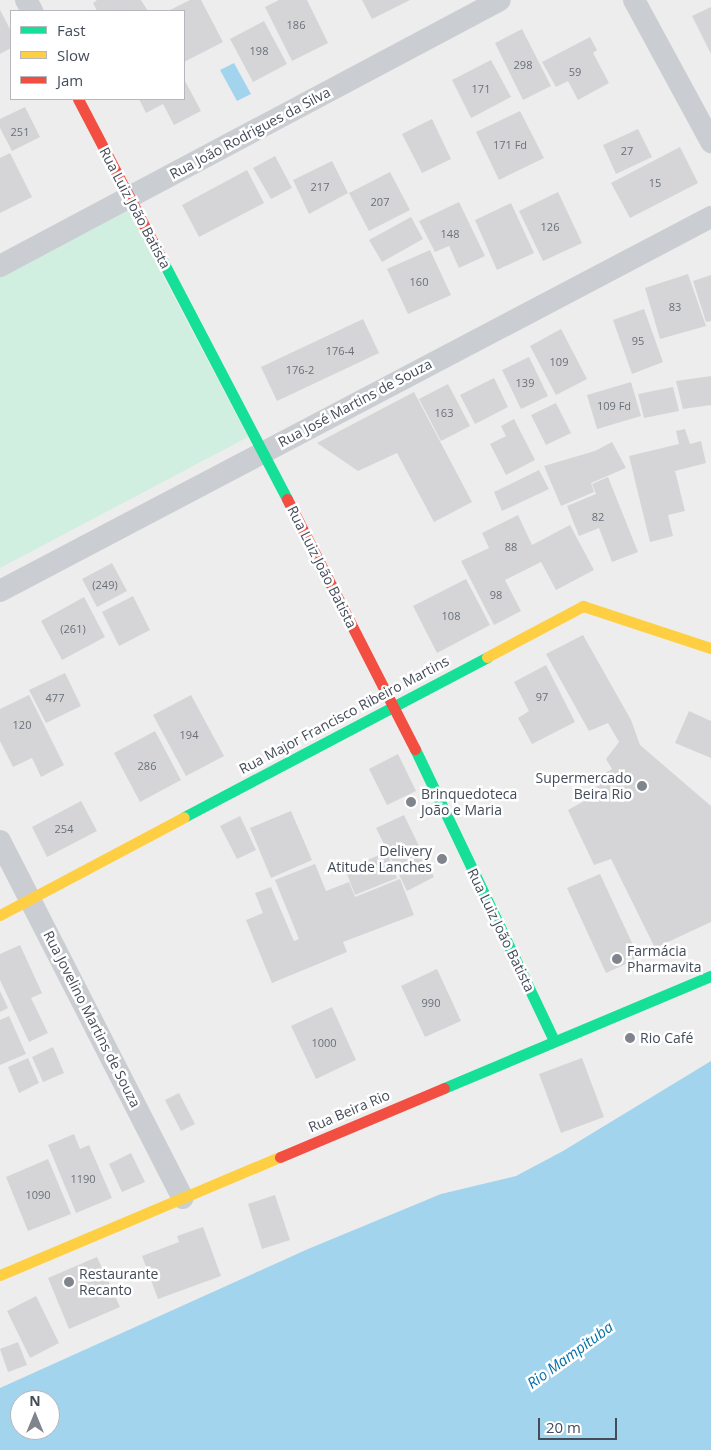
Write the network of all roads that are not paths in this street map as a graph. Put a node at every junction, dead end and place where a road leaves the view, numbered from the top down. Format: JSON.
{"nodes":[{"id":1,"x":500,"y":0,"type":"edge"},
{"id":2,"x":634,"y":0,"type":"edge"},
{"id":3,"x":79,"y":100,"type":"edge"},
{"id":4,"x":711,"y":142,"type":"edge"},
{"id":5,"x":129,"y":198,"type":"junction"},
{"id":6,"x":711,"y":217,"type":"edge"},
{"id":7,"x":0,"y":266,"type":"edge"},
{"id":8,"x":262,"y":452,"type":"junction"},
{"id":9,"x":0,"y":591,"type":"edge"},
{"id":10,"x":711,"y":648,"type":"edge"},
{"id":11,"x":394,"y":705,"type":"junction"},
{"id":12,"x":0,"y":841,"type":"edge"},
{"id":13,"x":30,"y":898,"type":"junction"},
{"id":14,"x":0,"y":915,"type":"edge"},
{"id":15,"x":711,"y":976,"type":"edge"},
{"id":16,"x":554,"y":1041,"type":"junction"},
{"id":17,"x":183,"y":1198,"type":"junction"},
{"id":18,"x":0,"y":1275,"type":"edge"}],
"edges":[{"from":1,"to":5,"type":"street","name":"Rua João Rodrigues da Silva"},
{"from":2,"to":4,"type":"street"},
{"from":3,"to":5,"type":"main road","name":"Rua Luiz João Batista"},
{"from":5,"to":7,"type":"street","name":"Rua João Rodrigues da Silva"},
{"from":5,"to":8,"type":"main road","name":"Rua Luiz João Batista"},
{"from":6,"to":8,"type":"street","name":"Rua José Martins de Souza"},
{"from":8,"to":9,"type":"street","name":"Rua José Martins de Souza"},
{"from":8,"to":11,"type":"main road","name":"Rua Luiz João Batista"},
{"from":10,"to":11,"type":"main road","name":"Rua Major Francisco Ribeiro Martins"},
{"from":11,"to":13,"type":"main road","name":"Rua Major Francisco Ribeiro Martins"},
{"from":11,"to":16,"type":"main road","name":"Rua Luiz João Batista"},
{"from":12,"to":13,"type":"street","name":"Rua Jovelino Martins de Souza"},
{"from":13,"to":14,"type":"main road","name":"Rua Major Francisco Ribeiro Martins"},
{"from":13,"to":17,"type":"street","name":"Rua Jovelino Martins de Souza"},
{"from":15,"to":16,"type":"main road","name":"Rua Beira Rio"},
{"from":16,"to":17,"type":"main road","name":"Rua Beira Rio"},
{"from":17,"to":18,"type":"main road","name":"Rua Beira Rio"}]}
